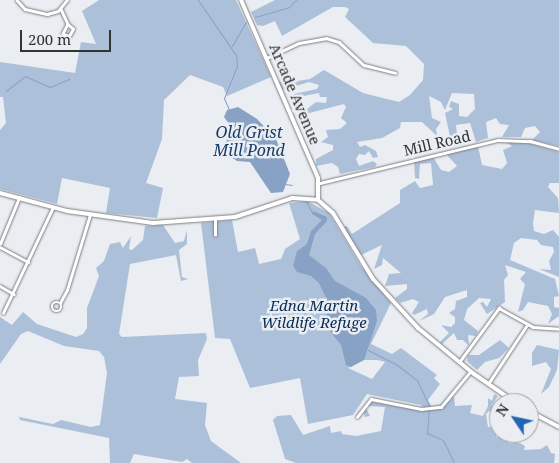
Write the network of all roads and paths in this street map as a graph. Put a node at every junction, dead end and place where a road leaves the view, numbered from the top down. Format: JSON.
{"nodes":[{"id":1,"x":17,"y":0,"type":"edge"},
{"id":2,"x":68,"y":0,"type":"edge"},
{"id":3,"x":241,"y":0,"type":"edge"},
{"id":4,"x":61,"y":9,"type":"junction"},
{"id":5,"x":68,"y":26,"type":"junction"},
{"id":6,"x":267,"y":58,"type":"junction"},
{"id":7,"x":396,"y":72,"type":"dead end"},
{"id":8,"x":559,"y":149,"type":"edge"},
{"id":9,"x":320,"y":182,"type":"junction"},
{"id":10,"x":0,"y":193,"type":"edge"},
{"id":11,"x":19,"y":198,"type":"junction"},
{"id":12,"x":318,"y":200,"type":"junction"},
{"id":13,"x":53,"y":207,"type":"junction"},
{"id":14,"x":90,"y":215,"type":"junction"},
{"id":15,"x":215,"y":219,"type":"junction"},
{"id":16,"x":215,"y":235,"type":"dead end"},
{"id":17,"x":0,"y":245,"type":"edge"},
{"id":18,"x":28,"y":262,"type":"junction"},
{"id":19,"x":0,"y":286,"type":"edge"},
{"id":20,"x":14,"y":294,"type":"junction"},
{"id":21,"x":60,"y":303,"type":"dead end"},
{"id":22,"x":3,"y":313,"type":"dead end"},
{"id":23,"x":528,"y":325,"type":"junction"},
{"id":24,"x":559,"y":329,"type":"edge"},
{"id":25,"x":459,"y":363,"type":"junction"},
{"id":26,"x":470,"y":372,"type":"junction"},
{"id":27,"x":488,"y":384,"type":"junction"},
{"id":28,"x":501,"y":393,"type":"edge"},
{"id":29,"x":539,"y":416,"type":"edge"},
{"id":30,"x":357,"y":417,"type":"dead end"},
{"id":31,"x":559,"y":426,"type":"edge"}],
"edges":[{"from":1,"to":4,"type":"street"},
{"from":2,"to":4,"type":"street"},
{"from":3,"to":6,"type":"main road","name":"Arcade Avenue"},
{"from":4,"to":5,"type":"street"},
{"from":5,"to":5,"type":"street"},
{"from":6,"to":7,"type":"street"},
{"from":6,"to":9,"type":"main road","name":"Arcade Avenue"},
{"from":8,"to":9,"type":"street","name":"Mill Road"},
{"from":9,"to":12,"type":"main road","name":"Arcade Avenue"},
{"from":10,"to":11,"type":"main road"},
{"from":11,"to":13,"type":"main road"},
{"from":11,"to":17,"type":"street"},
{"from":12,"to":15,"type":"main road"},
{"from":12,"to":25,"type":"main road"},
{"from":13,"to":14,"type":"main road"},
{"from":13,"to":18,"type":"street"},
{"from":14,"to":15,"type":"main road"},
{"from":14,"to":21,"type":"street"},
{"from":15,"to":16,"type":"street"},
{"from":17,"to":18,"type":"street"},
{"from":18,"to":20,"type":"street"},
{"from":19,"to":20,"type":"street"},
{"from":20,"to":22,"type":"street"},
{"from":23,"to":24,"type":"street"},
{"from":23,"to":25,"type":"street"},
{"from":23,"to":27,"type":"street"},
{"from":25,"to":26,"type":"main road"},
{"from":26,"to":27,"type":"main road"},
{"from":26,"to":30,"type":"street"},
{"from":27,"to":28,"type":"main road"},
{"from":29,"to":31,"type":"main road"}]}
